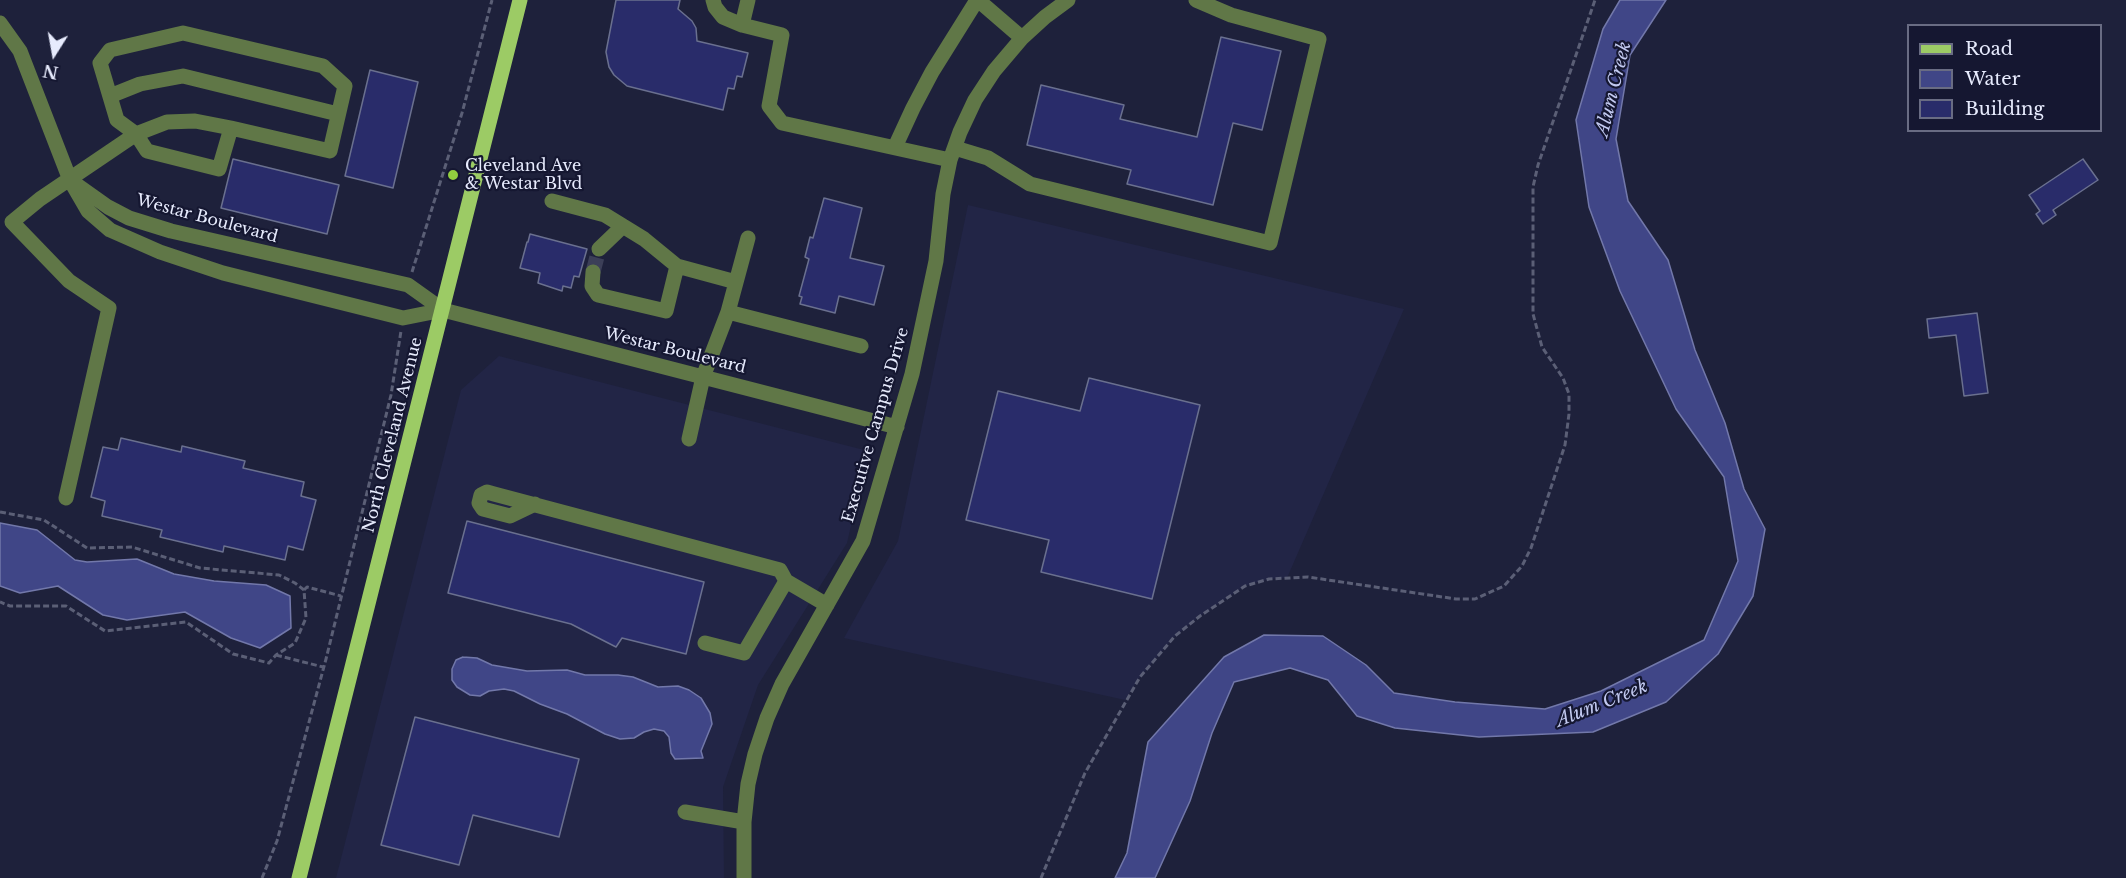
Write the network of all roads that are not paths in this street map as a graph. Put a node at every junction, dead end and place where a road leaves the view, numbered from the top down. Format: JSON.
{"nodes":[{"id":1,"x":520,"y":0,"type":"edge"},
{"id":2,"x":713,"y":0,"type":"edge"},
{"id":3,"x":748,"y":0,"type":"edge"},
{"id":4,"x":978,"y":0,"type":"edge"},
{"id":5,"x":1068,"y":0,"type":"edge"},
{"id":6,"x":1196,"y":0,"type":"edge"},
{"id":7,"x":0,"y":23,"type":"edge"},
{"id":8,"x":742,"y":25,"type":"junction"},
{"id":9,"x":1022,"y":38,"type":"junction"},
{"id":10,"x":110,"y":96,"type":"junction"},
{"id":11,"x":339,"y":114,"type":"junction"},
{"id":12,"x":231,"y":128,"type":"junction"},
{"id":13,"x":136,"y":134,"type":"junction"},
{"id":14,"x":896,"y":147,"type":"junction"},
{"id":15,"x":952,"y":154,"type":"junction"},
{"id":16,"x":70,"y":180,"type":"junction"},
{"id":17,"x":552,"y":201,"type":"dead end"},
{"id":18,"x":623,"y":226,"type":"junction"},
{"id":19,"x":748,"y":238,"type":"dead end"},
{"id":20,"x":599,"y":249,"type":"tunnel mouth"},
{"id":21,"x":677,"y":266,"type":"junction"},
{"id":22,"x":592,"y":272,"type":"tunnel mouth"},
{"id":23,"x":736,"y":282,"type":"junction"},
{"id":24,"x":442,"y":310,"type":"junction"},
{"id":25,"x":728,"y":312,"type":"junction"},
{"id":26,"x":861,"y":346,"type":"dead end"},
{"id":27,"x":703,"y":377,"type":"junction"},
{"id":28,"x":897,"y":426,"type":"junction"},
{"id":29,"x":689,"y":439,"type":"dead end"},
{"id":30,"x":66,"y":498,"type":"dead end"},
{"id":31,"x":535,"y":504,"type":"dead end"},
{"id":32,"x":786,"y":581,"type":"junction"},
{"id":33,"x":827,"y":605,"type":"junction"},
{"id":34,"x":705,"y":643,"type":"dead end"},
{"id":35,"x":685,"y":812,"type":"dead end"},
{"id":36,"x":744,"y":822,"type":"junction"},
{"id":37,"x":299,"y":878,"type":"edge"},
{"id":38,"x":744,"y":878,"type":"edge"}],
"edges":[{"from":1,"to":24,"type":"main road","name":"North Cleveland Avenue"},
{"from":2,"to":8,"type":"street"},
{"from":3,"to":8,"type":"street"},
{"from":4,"to":9,"type":"street"},
{"from":4,"to":14,"type":"street"},
{"from":5,"to":9,"type":"street","name":"Executive Campus Drive"},
{"from":6,"to":15,"type":"street"},
{"from":7,"to":16,"type":"street","name":"Westar Boulevard"},
{"from":8,"to":14,"type":"street"},
{"from":9,"to":15,"type":"street","name":"Executive Campus Drive"},
{"from":10,"to":11,"type":"street"},
{"from":10,"to":11,"type":"street"},
{"from":10,"to":13,"type":"street"},
{"from":11,"to":12,"type":"street"},
{"from":12,"to":13,"type":"street"},
{"from":12,"to":13,"type":"street"},
{"from":13,"to":16,"type":"street"},
{"from":14,"to":15,"type":"street"},
{"from":15,"to":28,"type":"street","name":"Executive Campus Drive"},
{"from":16,"to":24,"type":"street","name":"Westar Boulevard"},
{"from":16,"to":24,"type":"street","name":"Westar Boulevard"},
{"from":16,"to":30,"type":"street"},
{"from":17,"to":18,"type":"street"},
{"from":18,"to":20,"type":"street"},
{"from":18,"to":21,"type":"street"},
{"from":19,"to":23,"type":"street"},
{"from":21,"to":22,"type":"street"},
{"from":21,"to":23,"type":"street"},
{"from":23,"to":25,"type":"street"},
{"from":24,"to":27,"type":"street","name":"Westar Boulevard"},
{"from":24,"to":37,"type":"main road","name":"North Cleveland Avenue"},
{"from":25,"to":26,"type":"street"},
{"from":25,"to":27,"type":"street"},
{"from":27,"to":28,"type":"street","name":"Westar Boulevard"},
{"from":27,"to":29,"type":"street"},
{"from":28,"to":33,"type":"street","name":"Executive Campus Drive"},
{"from":31,"to":32,"type":"street"},
{"from":32,"to":33,"type":"street"},
{"from":32,"to":34,"type":"street"},
{"from":33,"to":36,"type":"street","name":"Executive Campus Drive"},
{"from":35,"to":36,"type":"street"},
{"from":36,"to":38,"type":"street","name":"Executive Campus Drive"}]}
